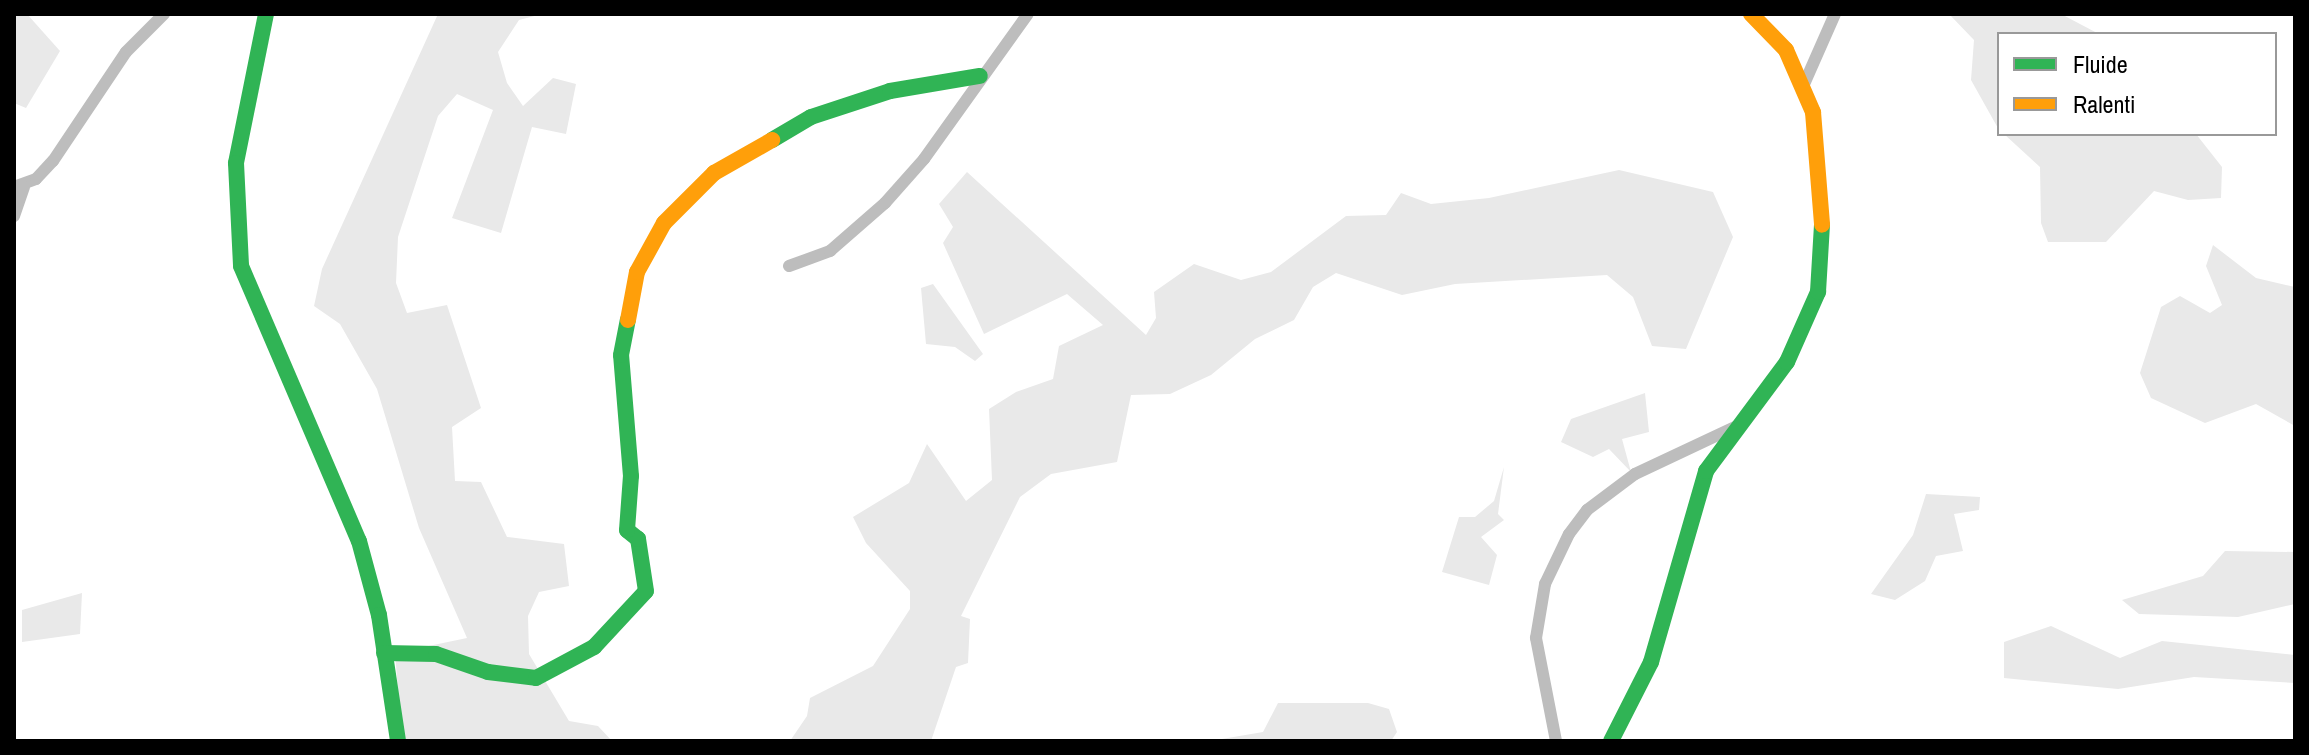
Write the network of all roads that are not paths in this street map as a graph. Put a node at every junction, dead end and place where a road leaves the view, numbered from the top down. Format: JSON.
{"nodes":[{"id":1,"x":164,"y":14,"type":"edge"},
{"id":2,"x":266,"y":14,"type":"edge"},
{"id":3,"x":1028,"y":14,"type":"edge"},
{"id":4,"x":1751,"y":14,"type":"edge"},
{"id":5,"x":1835,"y":14,"type":"edge"},
{"id":6,"x":980,"y":76,"type":"junction"},
{"id":7,"x":1805,"y":82,"type":"junction"},
{"id":8,"x":19,"y":187,"type":"edge"},
{"id":9,"x":14,"y":216,"type":"edge"},
{"id":10,"x":789,"y":266,"type":"dead end"},
{"id":11,"x":1737,"y":426,"type":"junction"},
{"id":12,"x":384,"y":653,"type":"junction"},
{"id":13,"x":398,"y":741,"type":"edge"},
{"id":14,"x":1556,"y":741,"type":"edge"},
{"id":15,"x":1611,"y":741,"type":"edge"}],
"edges":[{"from":1,"to":8,"type":"street"},
{"from":2,"to":12,"type":"street"},
{"from":3,"to":6,"type":"street"},
{"from":4,"to":7,"type":"street"},
{"from":5,"to":7,"type":"street"},
{"from":6,"to":10,"type":"street"},
{"from":6,"to":12,"type":"street"},
{"from":7,"to":11,"type":"street"},
{"from":8,"to":9,"type":"street"},
{"from":11,"to":14,"type":"street"},
{"from":11,"to":15,"type":"street"},
{"from":12,"to":13,"type":"street"}]}
